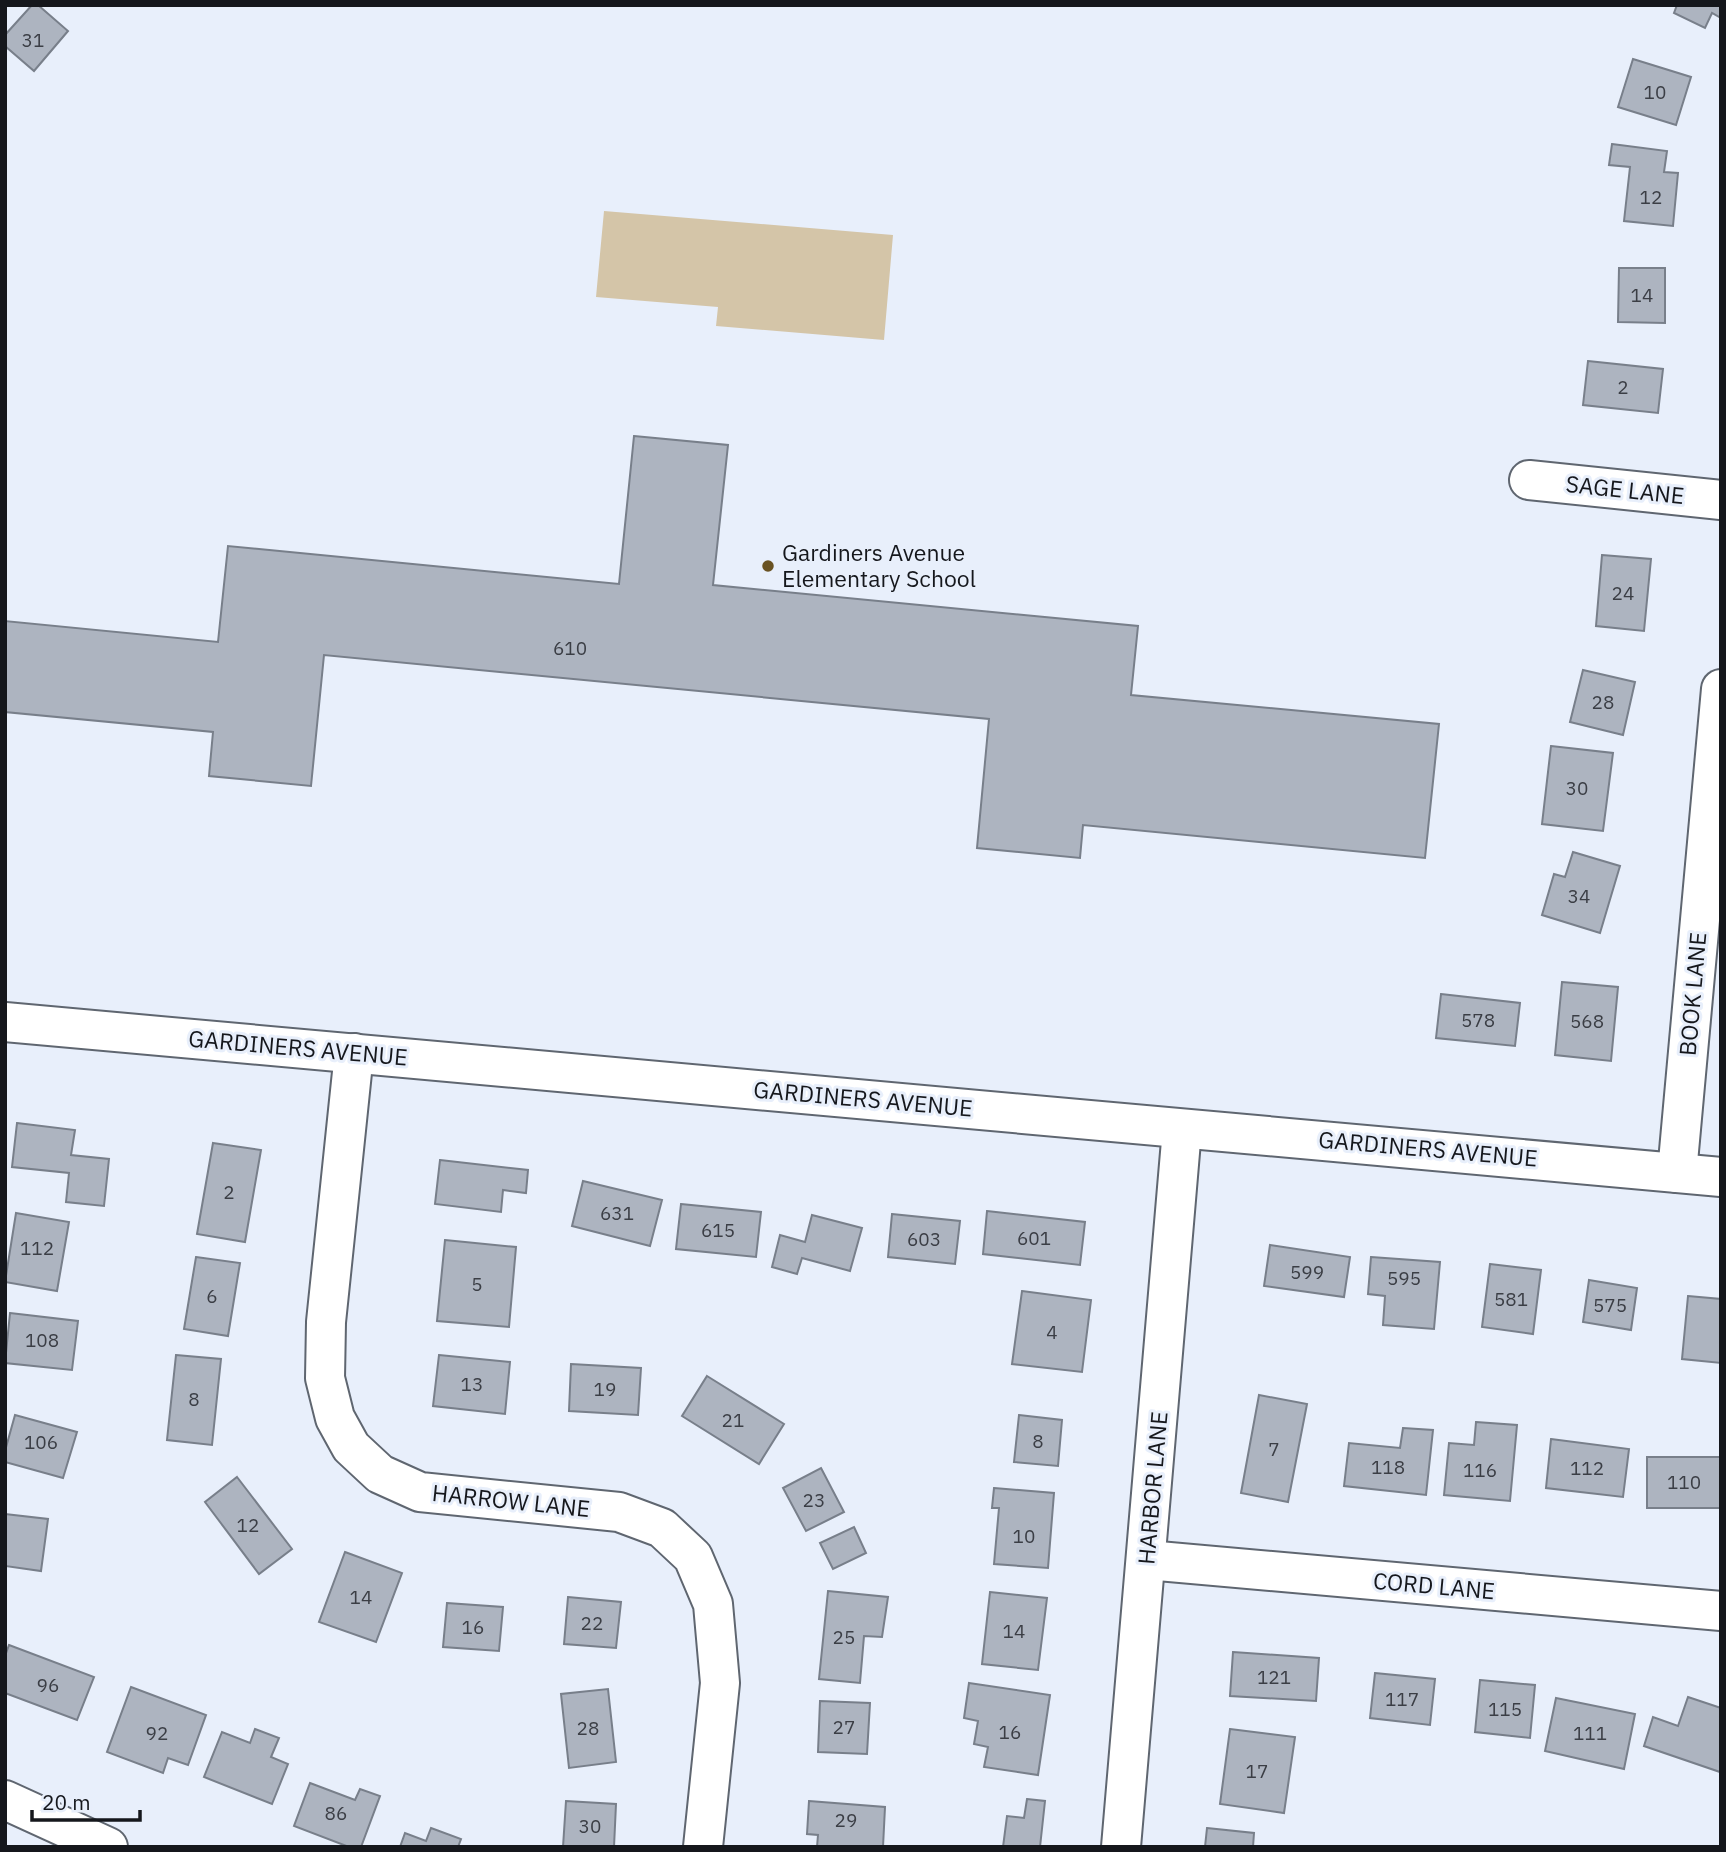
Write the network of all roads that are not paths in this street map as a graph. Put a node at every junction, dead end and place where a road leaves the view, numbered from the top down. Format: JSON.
{"nodes":[{"id":1,"x":1529,"y":480,"type":"dead end"},
{"id":2,"x":1721,"y":500,"type":"edge"},
{"id":3,"x":1721,"y":689,"type":"edge"},
{"id":4,"x":5,"y":1022,"type":"edge"},
{"id":5,"x":354,"y":1053,"type":"junction"},
{"id":6,"x":1182,"y":1129,"type":"junction"},
{"id":7,"x":1677,"y":1173,"type":"junction"},
{"id":8,"x":1721,"y":1177,"type":"edge"},
{"id":9,"x":1147,"y":1560,"type":"junction"},
{"id":10,"x":1721,"y":1611,"type":"edge"},
{"id":11,"x":5,"y":1800,"type":"edge"},
{"id":12,"x":108,"y":1847,"type":"edge"},
{"id":13,"x":703,"y":1847,"type":"edge"},
{"id":14,"x":1121,"y":1847,"type":"edge"}],
"edges":[{"from":1,"to":2,"type":"street","name":"SAGE LANE"},
{"from":3,"to":7,"type":"street","name":"BOOK LANE"},
{"from":4,"to":5,"type":"street","name":"GARDINERS AVENUE"},
{"from":5,"to":6,"type":"street","name":"GARDINERS AVENUE"},
{"from":5,"to":13,"type":"street","name":"HARROW LANE"},
{"from":6,"to":7,"type":"street","name":"GARDINERS AVENUE"},
{"from":6,"to":9,"type":"street","name":"HARBOR LANE"},
{"from":7,"to":8,"type":"street","name":"GARDINERS AVENUE"},
{"from":9,"to":10,"type":"street","name":"CORD LANE"},
{"from":9,"to":14,"type":"street","name":"HARBOR LANE"},
{"from":11,"to":12,"type":"street"}]}
